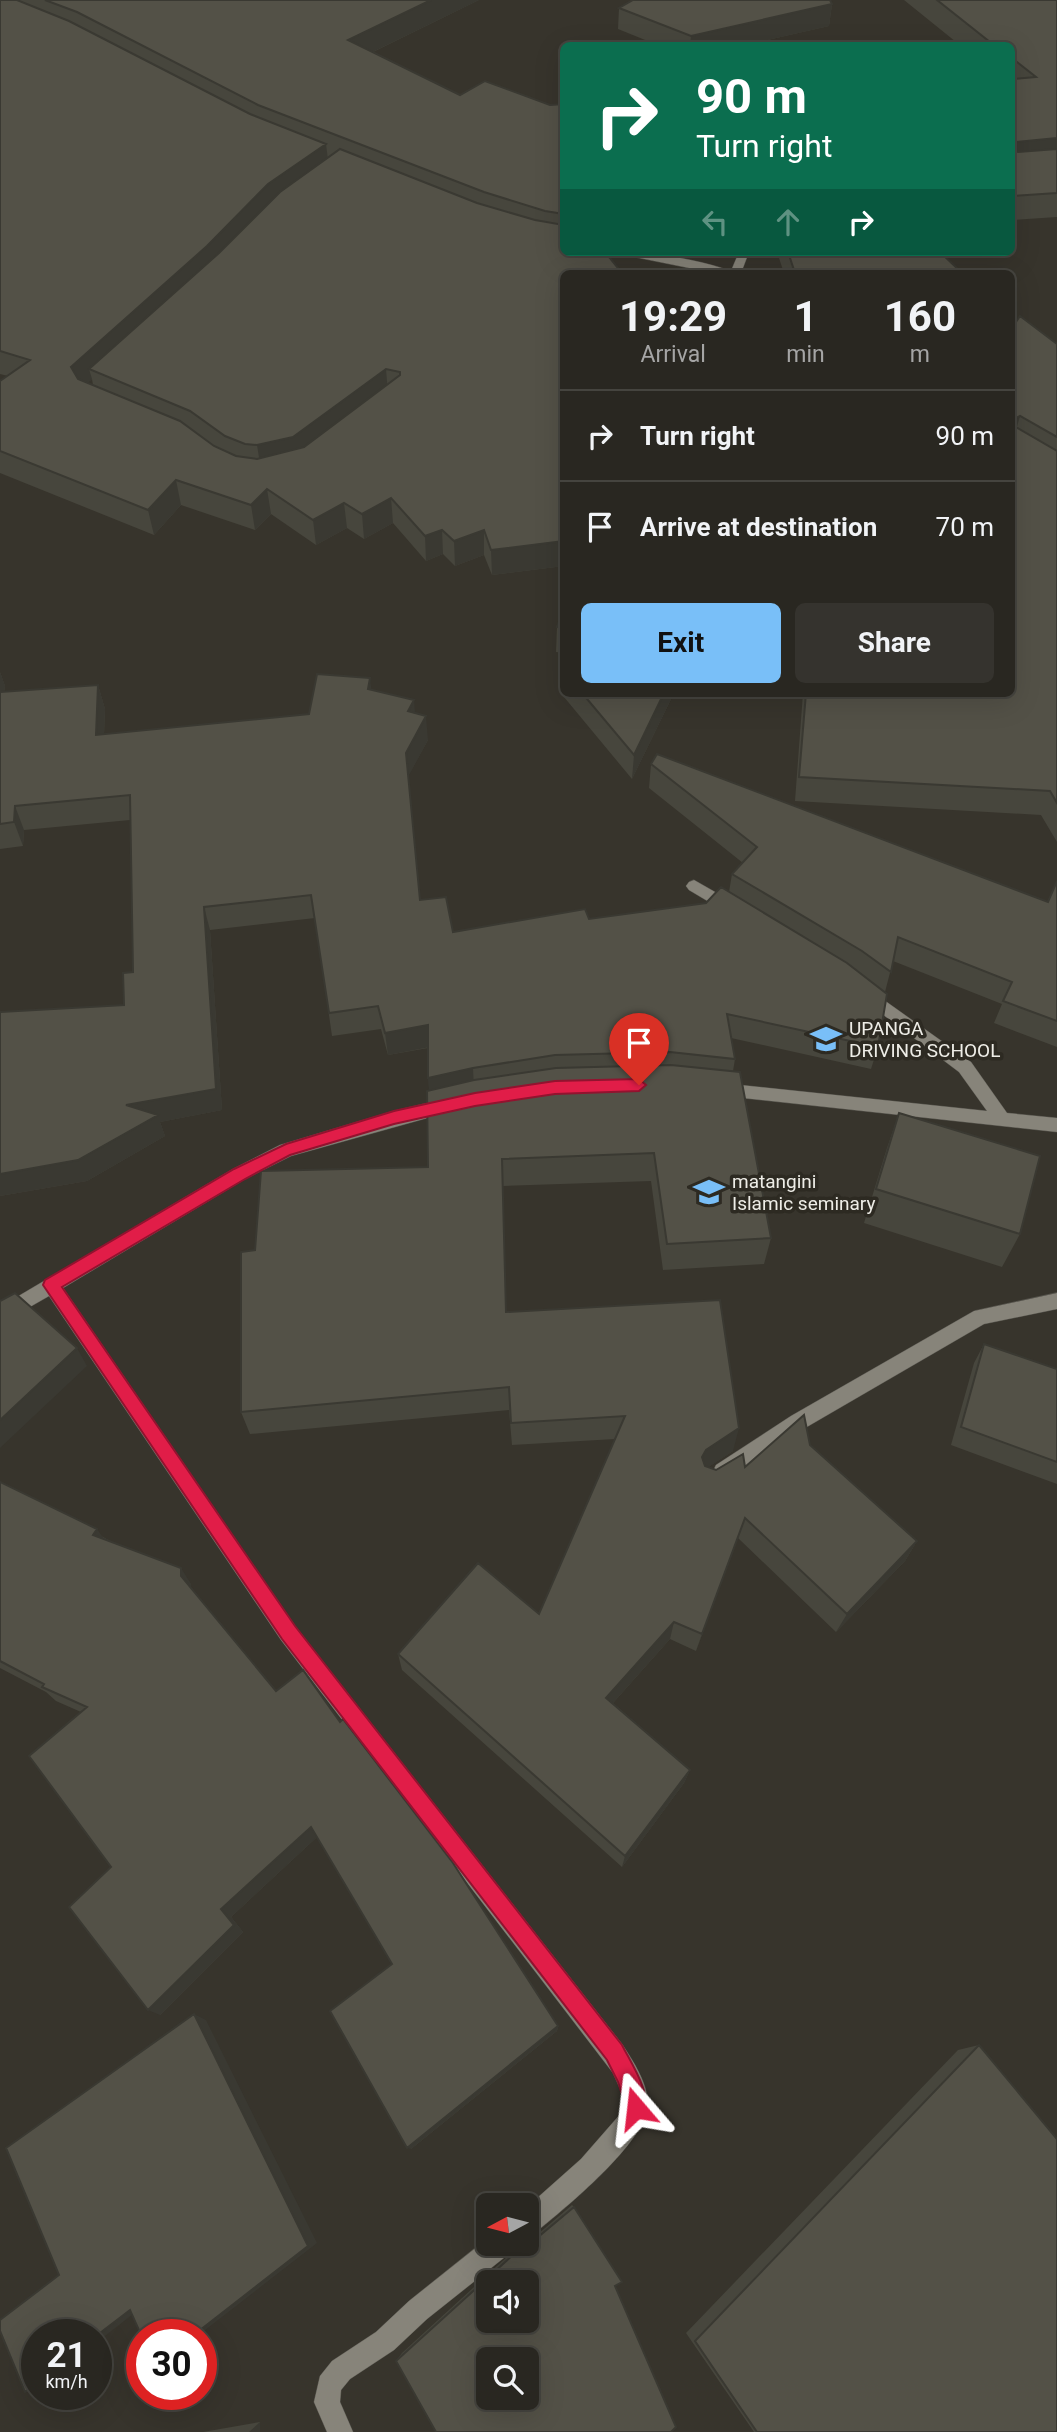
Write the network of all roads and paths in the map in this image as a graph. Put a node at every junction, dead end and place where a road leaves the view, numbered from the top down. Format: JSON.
{"nodes":[{"id":1,"x":641,"y":256,"type":"edge"},
{"id":2,"x":715,"y":270,"type":"edge"},
{"id":3,"x":694,"y":886,"type":"dead end"},
{"id":4,"x":741,"y":915,"type":"edge"},
{"id":5,"x":858,"y":988,"type":"edge"},
{"id":6,"x":707,"y":1088,"type":"edge"},
{"id":7,"x":462,"y":1102,"type":"edge"},
{"id":8,"x":1002,"y":1119,"type":"junction"},
{"id":9,"x":1057,"y":1125,"type":"edge"},
{"id":10,"x":51,"y":1285,"type":"junction"},
{"id":11,"x":1057,"y":1301,"type":"edge"},
{"id":12,"x":0,"y":1316,"type":"edge"},
{"id":13,"x":709,"y":1480,"type":"edge"},
{"id":14,"x":539,"y":2213,"type":"edge"},
{"id":15,"x":486,"y":2256,"type":"edge"},
{"id":16,"x":340,"y":2432,"type":"edge"}],
"edges":[{"from":1,"to":2,"type":"street"},
{"from":3,"to":4,"type":"street"},
{"from":5,"to":8,"type":"street"},
{"from":6,"to":8,"type":"street"},
{"from":7,"to":10,"type":"street"},
{"from":8,"to":9,"type":"street"},
{"from":10,"to":12,"type":"street"},
{"from":10,"to":14,"type":"street"},
{"from":11,"to":13,"type":"street"},
{"from":15,"to":16,"type":"street"}]}
